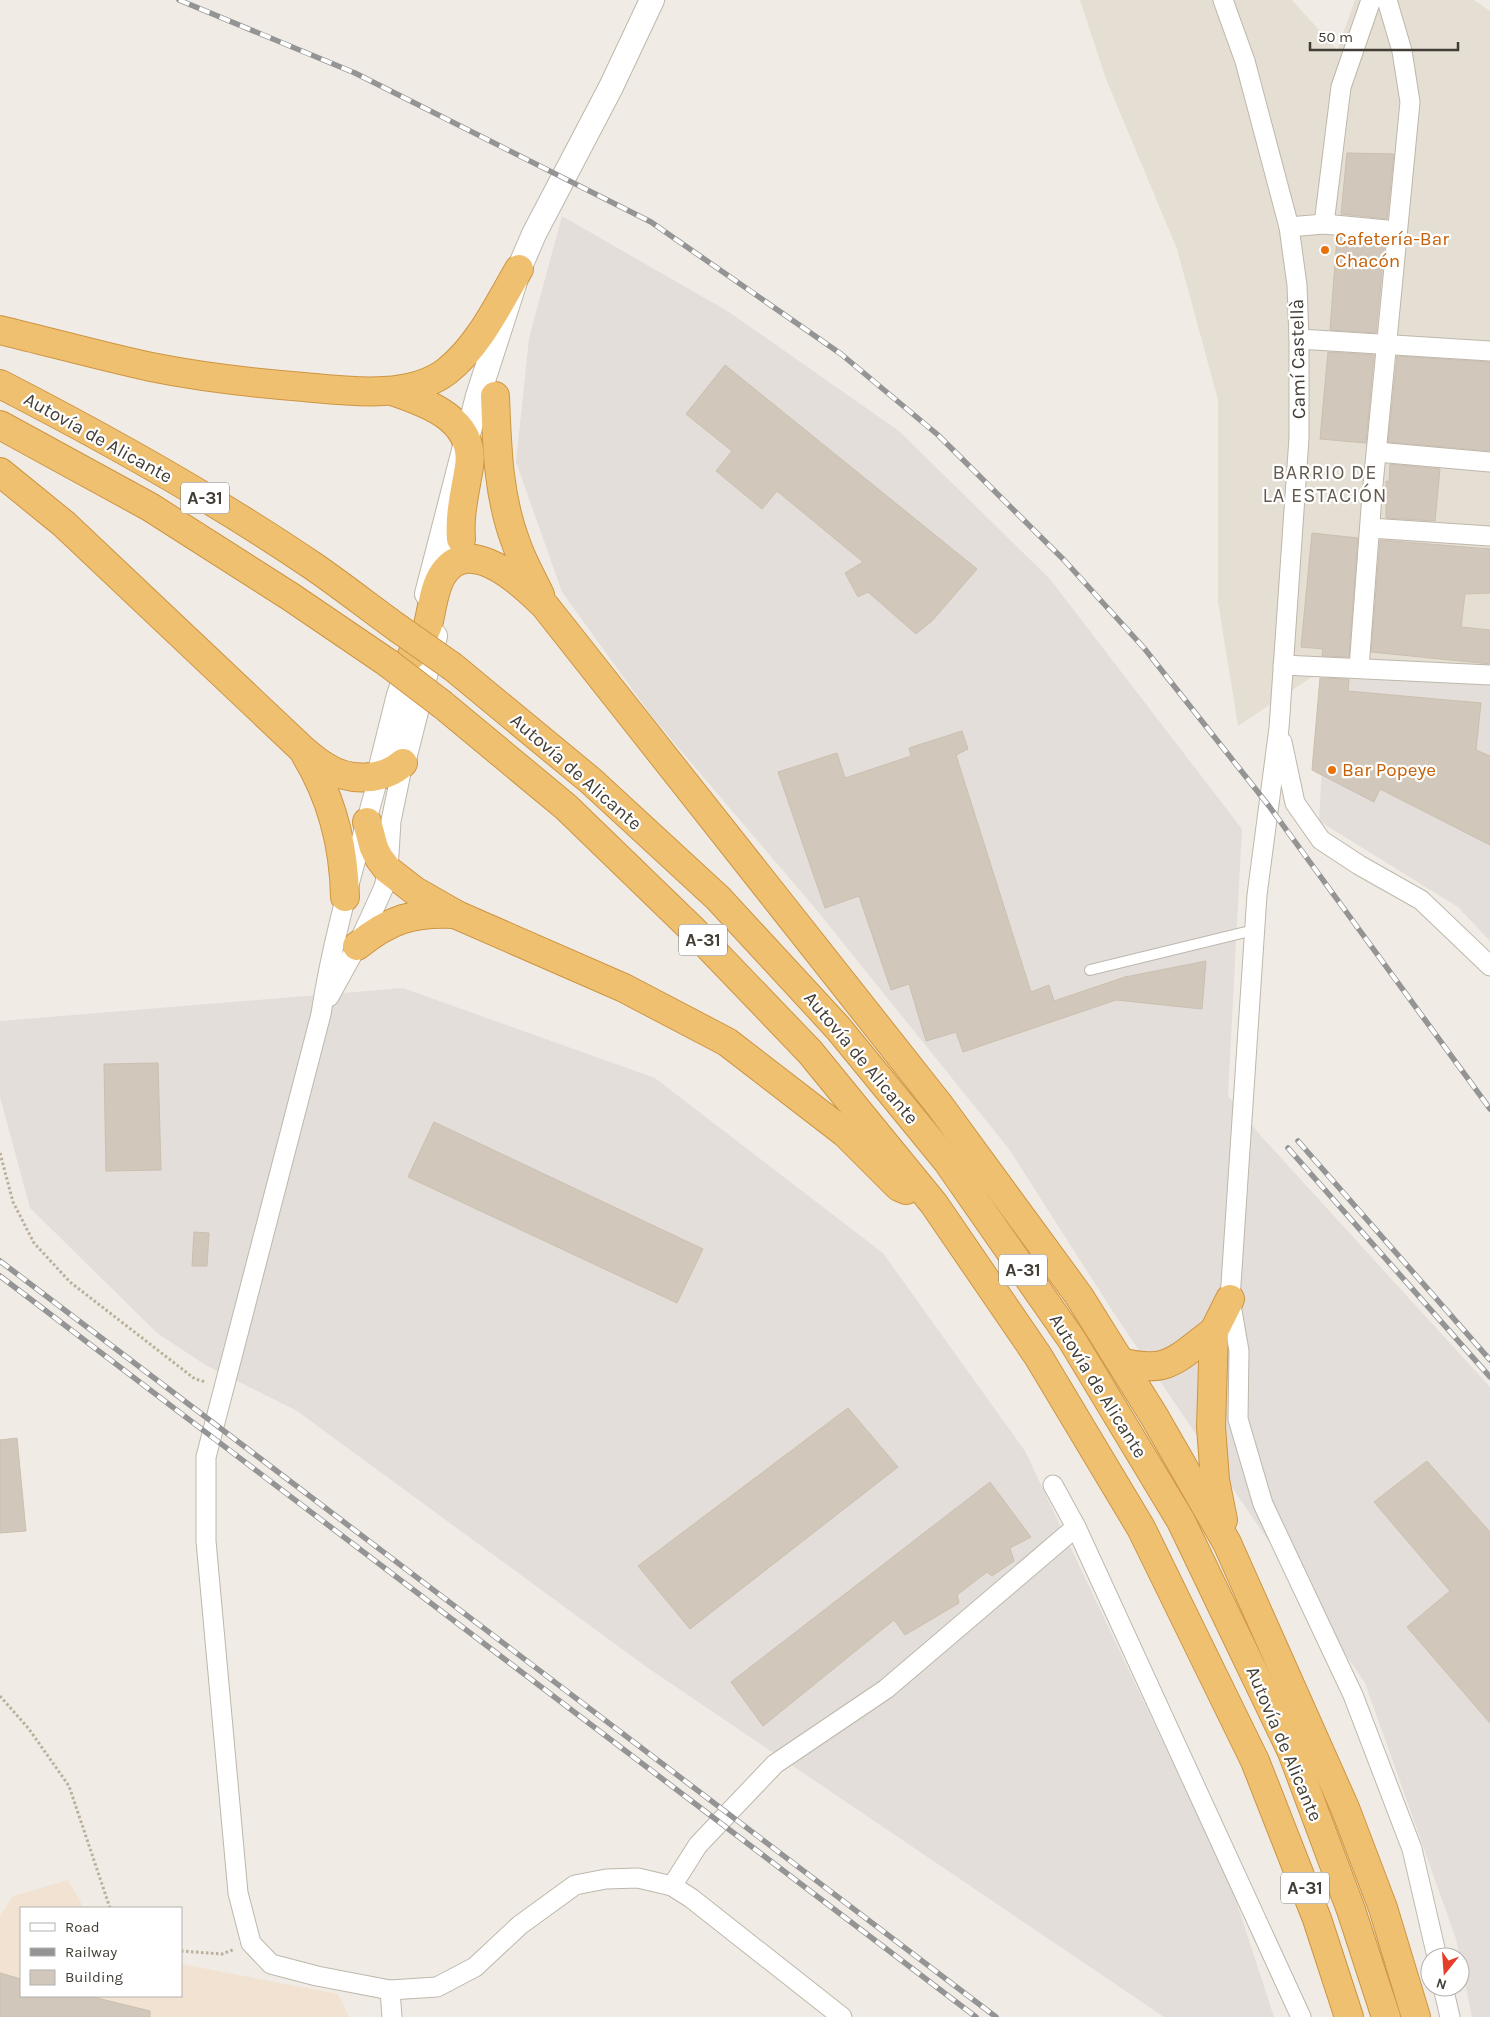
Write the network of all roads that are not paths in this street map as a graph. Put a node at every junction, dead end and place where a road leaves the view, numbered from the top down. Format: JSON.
{"nodes":[{"id":1,"x":652,"y":0,"type":"edge"},
{"id":2,"x":1223,"y":0,"type":"edge"},
{"id":3,"x":1371,"y":0,"type":"edge"},
{"id":4,"x":1387,"y":0,"type":"edge"},
{"id":5,"x":1324,"y":224,"type":"junction"},
{"id":6,"x":1288,"y":227,"type":"junction"},
{"id":7,"x":1398,"y":231,"type":"junction"},
{"id":8,"x":519,"y":269,"type":"junction"},
{"id":9,"x":507,"y":306,"type":"junction"},
{"id":10,"x":0,"y":330,"type":"edge"},
{"id":11,"x":1299,"y":339,"type":"junction"},
{"id":12,"x":1387,"y":345,"type":"junction"},
{"id":13,"x":1490,"y":351,"type":"edge"},
{"id":14,"x":0,"y":384,"type":"edge"},
{"id":15,"x":392,"y":391,"type":"junction"},
{"id":16,"x":495,"y":396,"type":"junction"},
{"id":17,"x":0,"y":425,"type":"edge"},
{"id":18,"x":466,"y":438,"type":"junction"},
{"id":19,"x":1377,"y":452,"type":"junction"},
{"id":20,"x":1490,"y":462,"type":"edge"},
{"id":21,"x":0,"y":472,"type":"edge"},
{"id":22,"x":1370,"y":528,"type":"junction"},
{"id":23,"x":1490,"y":536,"type":"edge"},
{"id":24,"x":457,"y":552,"type":"junction"},
{"id":25,"x":545,"y":606,"type":"junction"},
{"id":26,"x":400,"y":659,"type":"junction"},
{"id":27,"x":1283,"y":665,"type":"junction"},
{"id":28,"x":1359,"y":668,"type":"junction"},
{"id":29,"x":1490,"y":675,"type":"edge"},
{"id":30,"x":1279,"y":728,"type":"junction"},
{"id":31,"x":301,"y":748,"type":"junction"},
{"id":32,"x":403,"y":763,"type":"junction"},
{"id":33,"x":379,"y":775,"type":"junction"},
{"id":34,"x":367,"y":822,"type":"junction"},
{"id":35,"x":388,"y":870,"type":"junction"},
{"id":36,"x":345,"y":897,"type":"junction"},
{"id":37,"x":457,"y":915,"type":"junction"},
{"id":38,"x":1254,"y":930,"type":"junction"},
{"id":39,"x":357,"y":946,"type":"junction"},
{"id":40,"x":1490,"y":966,"type":"edge"},
{"id":41,"x":1090,"y":970,"type":"dead end"},
{"id":42,"x":321,"y":1014,"type":"junction"},
{"id":43,"x":934,"y":1204,"type":"junction"},
{"id":44,"x":1230,"y":1299,"type":"junction"},
{"id":45,"x":1214,"y":1331,"type":"junction"},
{"id":46,"x":1120,"y":1362,"type":"junction"},
{"id":47,"x":1053,"y":1485,"type":"dead end"},
{"id":48,"x":1076,"y":1527,"type":"junction"},
{"id":49,"x":1228,"y":1543,"type":"junction"},
{"id":50,"x":672,"y":1886,"type":"junction"},
{"id":51,"x":1434,"y":1947,"type":"edge"},
{"id":52,"x":390,"y":1990,"type":"junction"},
{"id":53,"x":1445,"y":1997,"type":"edge"},
{"id":54,"x":392,"y":2017,"type":"edge"},
{"id":55,"x":842,"y":2017,"type":"edge"},
{"id":56,"x":1301,"y":2017,"type":"edge"},
{"id":57,"x":1349,"y":2017,"type":"edge"},
{"id":58,"x":1386,"y":2017,"type":"edge"},
{"id":59,"x":1416,"y":2017,"type":"edge"},
{"id":60,"x":1450,"y":2017,"type":"edge"}],
"edges":[{"from":1,"to":8,"type":"street"},
{"from":2,"to":6,"type":"street","name":"Camí Castellà"},
{"from":3,"to":5,"type":"street"},
{"from":4,"to":7,"type":"street"},
{"from":5,"to":6,"type":"street"},
{"from":5,"to":7,"type":"street"},
{"from":6,"to":11,"type":"street","name":"Camí Castellà"},
{"from":7,"to":12,"type":"street"},
{"from":8,"to":9,"type":"street"},
{"from":8,"to":15,"type":"highway"},
{"from":9,"to":16,"type":"street"},
{"from":9,"to":18,"type":"street"},
{"from":10,"to":15,"type":"highway"},
{"from":11,"to":12,"type":"street"},
{"from":11,"to":27,"type":"street","name":"Camí Castellà"},
{"from":12,"to":13,"type":"street"},
{"from":12,"to":19,"type":"street"},
{"from":14,"to":58,"type":"highway","name":"Autovía de Alicante","number":"A-31","bridge":true},
{"from":15,"to":18,"type":"highway"},
{"from":16,"to":24,"type":"street"},
{"from":16,"to":25,"type":"highway"},
{"from":17,"to":26,"type":"highway","name":"Autovía de Alicante","number":"A-31"},
{"from":18,"to":24,"type":"highway"},
{"from":18,"to":26,"type":"street"},
{"from":19,"to":20,"type":"street"},
{"from":19,"to":22,"type":"street"},
{"from":21,"to":31,"type":"highway"},
{"from":22,"to":23,"type":"street"},
{"from":22,"to":28,"type":"street"},
{"from":24,"to":25,"type":"highway"},
{"from":24,"to":26,"type":"highway"},
{"from":24,"to":32,"type":"street"},
{"from":25,"to":46,"type":"highway"},
{"from":26,"to":33,"type":"street"},
{"from":26,"to":43,"type":"highway","name":"Autovía de Alicante","number":"A-31","bridge":true},
{"from":27,"to":28,"type":"street"},
{"from":27,"to":30,"type":"street","name":"Camí Castellà"},
{"from":28,"to":29,"type":"street"},
{"from":30,"to":38,"type":"street"},
{"from":30,"to":40,"type":"street"},
{"from":31,"to":33,"type":"highway"},
{"from":31,"to":36,"type":"highway"},
{"from":32,"to":33,"type":"highway"},
{"from":32,"to":35,"type":"street"},
{"from":33,"to":34,"type":"street"},
{"from":34,"to":35,"type":"highway"},
{"from":34,"to":36,"type":"street"},
{"from":35,"to":37,"type":"highway"},
{"from":35,"to":39,"type":"street"},
{"from":36,"to":42,"type":"street"},
{"from":37,"to":39,"type":"highway"},
{"from":37,"to":43,"type":"highway"},
{"from":38,"to":41,"type":"lane"},
{"from":38,"to":44,"type":"street"},
{"from":39,"to":42,"type":"street"},
{"from":42,"to":52,"type":"street"},
{"from":43,"to":57,"type":"highway","name":"Autovía de Alicante","number":"A-31"},
{"from":44,"to":45,"type":"highway"},
{"from":44,"to":51,"type":"street"},
{"from":45,"to":46,"type":"highway"},
{"from":45,"to":49,"type":"highway"},
{"from":46,"to":49,"type":"highway"},
{"from":47,"to":48,"type":"street"},
{"from":48,"to":50,"type":"street"},
{"from":48,"to":56,"type":"street"},
{"from":49,"to":59,"type":"highway"},
{"from":50,"to":52,"type":"street"},
{"from":50,"to":55,"type":"street"},
{"from":52,"to":54,"type":"street"},
{"from":53,"to":60,"type":"street"}]}
